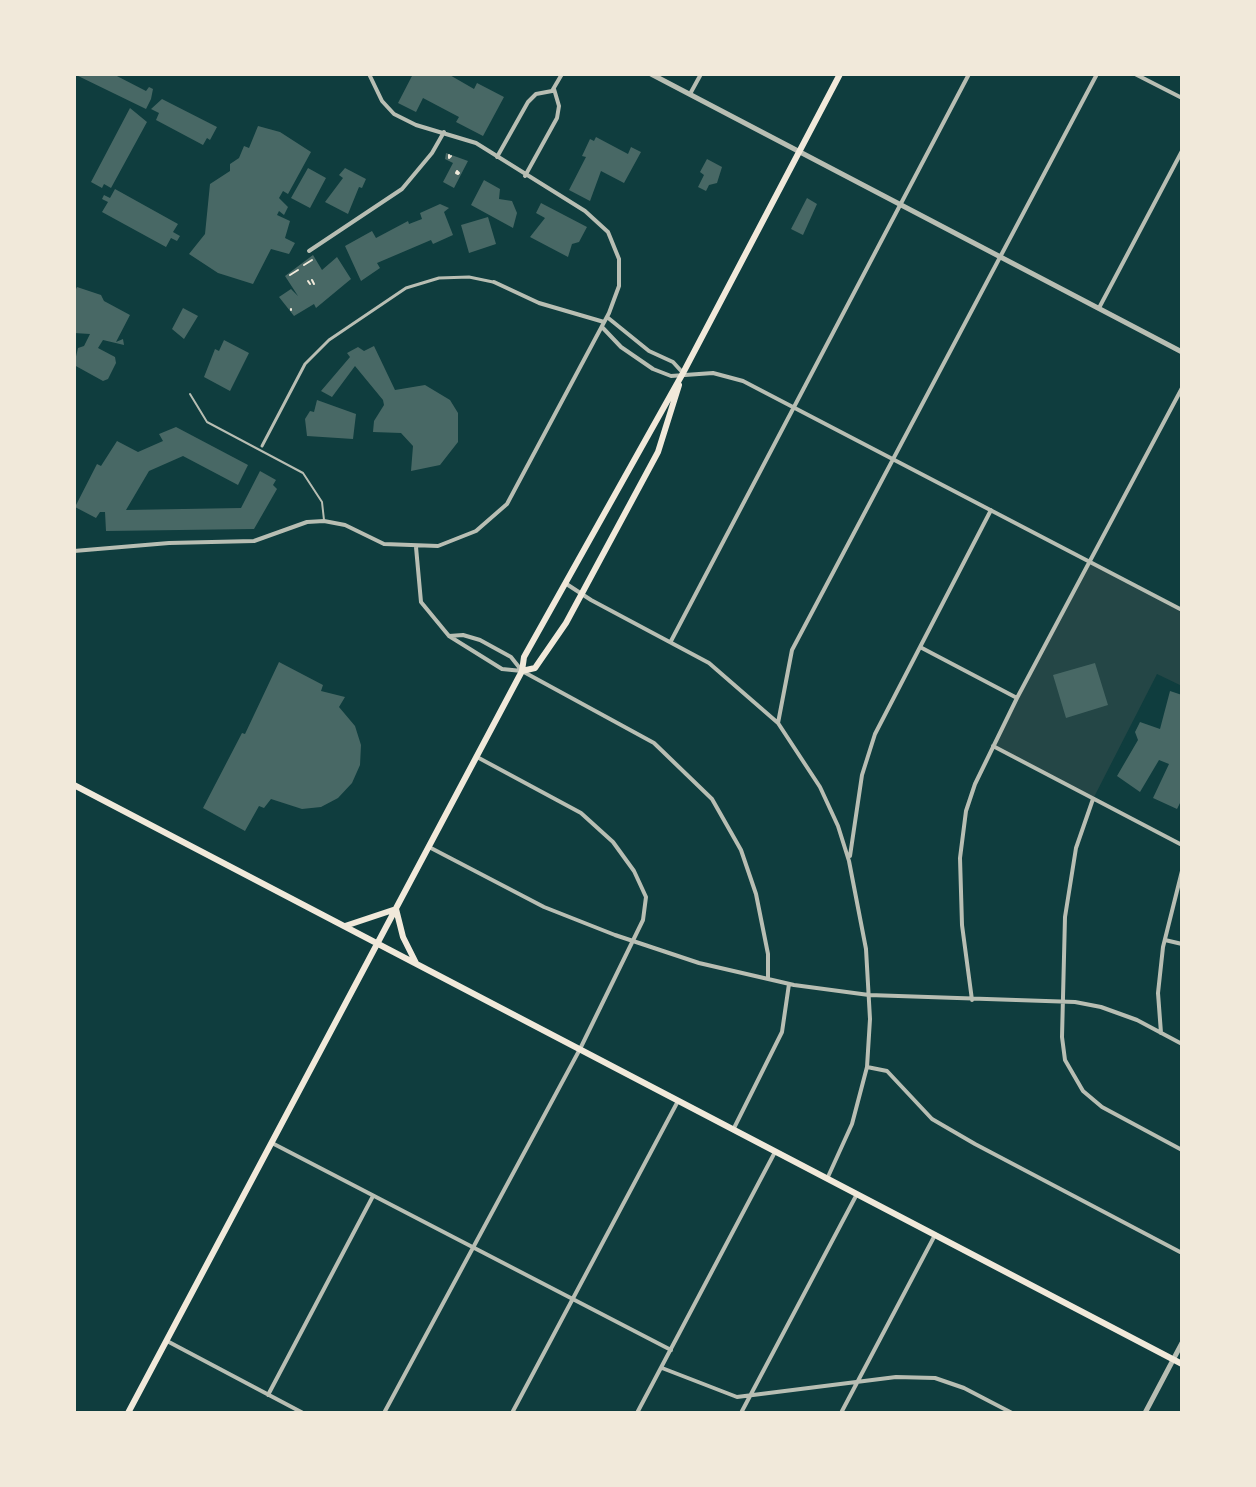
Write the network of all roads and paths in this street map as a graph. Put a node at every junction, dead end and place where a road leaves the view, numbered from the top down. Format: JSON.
{"nodes":[{"id":1,"x":369,"y":74,"type":"edge"},
{"id":2,"x":562,"y":74,"type":"edge"},
{"id":3,"x":651,"y":74,"type":"edge"},
{"id":4,"x":701,"y":74,"type":"edge"},
{"id":5,"x":840,"y":74,"type":"edge"},
{"id":6,"x":969,"y":74,"type":"edge"},
{"id":7,"x":1097,"y":74,"type":"edge"},
{"id":8,"x":1135,"y":74,"type":"edge"},
{"id":9,"x":554,"y":89,"type":"junction"},
{"id":10,"x":690,"y":94,"type":"junction"},
{"id":11,"x":1182,"y":98,"type":"edge"},
{"id":12,"x":444,"y":132,"type":"junction"},
{"id":13,"x":799,"y":151,"type":"junction"},
{"id":14,"x":1182,"y":151,"type":"edge"},
{"id":15,"x":497,"y":157,"type":"junction"},
{"id":16,"x":525,"y":176,"type":"junction"},
{"id":17,"x":900,"y":204,"type":"junction"},
{"id":18,"x":309,"y":251,"type":"dead end"},
{"id":19,"x":999,"y":256,"type":"junction"},
{"id":20,"x":312,"y":260,"type":"dead end"},
{"id":21,"x":304,"y":265,"type":"dead end"},
{"id":22,"x":298,"y":270,"type":"dead end"},
{"id":23,"x":290,"y":275,"type":"dead end"},
{"id":24,"x":494,"y":282,"type":"joint"},
{"id":25,"x":1099,"y":309,"type":"junction"},
{"id":26,"x":604,"y":322,"type":"junction"},
{"id":27,"x":1182,"y":352,"type":"edge"},
{"id":28,"x":683,"y":373,"type":"junction"},
{"id":29,"x":1182,"y":388,"type":"edge"},
{"id":30,"x":190,"y":394,"type":"dead end"},
{"id":31,"x":793,"y":407,"type":"junction"},
{"id":32,"x":262,"y":446,"type":"dead end"},
{"id":33,"x":891,"y":458,"type":"junction"},
{"id":34,"x":991,"y":510,"type":"junction"},
{"id":35,"x":324,"y":521,"type":"junction"},
{"id":36,"x":416,"y":547,"type":"junction"},
{"id":37,"x":74,"y":551,"type":"edge"},
{"id":38,"x":1090,"y":561,"type":"junction"},
{"id":39,"x":565,"y":583,"type":"junction"},
{"id":40,"x":582,"y":594,"type":"junction"},
{"id":41,"x":1182,"y":610,"type":"edge"},
{"id":42,"x":449,"y":636,"type":"junction"},
{"id":43,"x":671,"y":641,"type":"junction"},
{"id":44,"x":920,"y":647,"type":"junction"},
{"id":45,"x":522,"y":671,"type":"junction"},
{"id":46,"x":1017,"y":698,"type":"junction"},
{"id":47,"x":778,"y":723,"type":"junction"},
{"id":48,"x":993,"y":746,"type":"junction"},
{"id":49,"x":476,"y":757,"type":"junction"},
{"id":50,"x":74,"y":785,"type":"edge"},
{"id":51,"x":1093,"y":799,"type":"junction"},
{"id":52,"x":1182,"y":845,"type":"edge"},
{"id":53,"x":428,"y":847,"type":"junction"},
{"id":54,"x":849,"y":861,"type":"junction"},
{"id":55,"x":1182,"y":871,"type":"edge"},
{"id":56,"x":396,"y":909,"type":"junction"},
{"id":57,"x":345,"y":926,"type":"junction"},
{"id":58,"x":1164,"y":940,"type":"junction"},
{"id":59,"x":634,"y":941,"type":"junction"},
{"id":60,"x":377,"y":944,"type":"junction"},
{"id":61,"x":1182,"y":944,"type":"edge"},
{"id":62,"x":418,"y":965,"type":"junction"},
{"id":63,"x":768,"y":978,"type":"junction"},
{"id":64,"x":790,"y":983,"type":"junction"},
{"id":65,"x":869,"y":995,"type":"junction"},
{"id":66,"x":972,"y":1001,"type":"junction"},
{"id":67,"x":1062,"y":1002,"type":"junction"},
{"id":68,"x":1161,"y":1033,"type":"junction"},
{"id":69,"x":1182,"y":1044,"type":"edge"},
{"id":70,"x":580,"y":1049,"type":"junction"},
{"id":71,"x":867,"y":1067,"type":"junction"},
{"id":72,"x":678,"y":1101,"type":"junction"},
{"id":73,"x":733,"y":1130,"type":"junction"},
{"id":74,"x":272,"y":1143,"type":"junction"},
{"id":75,"x":1182,"y":1150,"type":"edge"},
{"id":76,"x":775,"y":1152,"type":"junction"},
{"id":77,"x":827,"y":1179,"type":"junction"},
{"id":78,"x":857,"y":1194,"type":"junction"},
{"id":79,"x":373,"y":1196,"type":"junction"},
{"id":80,"x":935,"y":1235,"type":"junction"},
{"id":81,"x":473,"y":1247,"type":"junction"},
{"id":82,"x":1182,"y":1253,"type":"edge"},
{"id":83,"x":572,"y":1300,"type":"junction"},
{"id":84,"x":166,"y":1341,"type":"junction"},
{"id":85,"x":1182,"y":1343,"type":"edge"},
{"id":86,"x":671,"y":1350,"type":"junction"},
{"id":87,"x":1173,"y":1359,"type":"junction"},
{"id":88,"x":1182,"y":1364,"type":"edge"},
{"id":89,"x":662,"y":1368,"type":"junction"},
{"id":90,"x":858,"y":1382,"type":"junction"},
{"id":91,"x":268,"y":1395,"type":"junction"},
{"id":92,"x":751,"y":1395,"type":"junction"},
{"id":93,"x":128,"y":1413,"type":"edge"},
{"id":94,"x":303,"y":1413,"type":"edge"},
{"id":95,"x":384,"y":1413,"type":"edge"},
{"id":96,"x":512,"y":1413,"type":"edge"},
{"id":97,"x":637,"y":1413,"type":"edge"},
{"id":98,"x":741,"y":1413,"type":"edge"},
{"id":99,"x":841,"y":1413,"type":"edge"},
{"id":100,"x":1012,"y":1413,"type":"edge"},
{"id":101,"x":1145,"y":1413,"type":"edge"}],
"edges":[{"from":1,"to":12,"type":"street"},
{"from":2,"to":9,"type":"street"},
{"from":3,"to":10,"type":"street"},
{"from":4,"to":10,"type":"street"},
{"from":5,"to":13,"type":"main road"},
{"from":6,"to":17,"type":"street"},
{"from":7,"to":19,"type":"street"},
{"from":8,"to":11,"type":"street"},
{"from":9,"to":15,"type":"street"},
{"from":9,"to":16,"type":"street"},
{"from":10,"to":13,"type":"street"},
{"from":12,"to":15,"type":"street"},
{"from":12,"to":18,"type":"street"},
{"from":13,"to":17,"type":"street"},
{"from":13,"to":28,"type":"main road"},
{"from":14,"to":25,"type":"street"},
{"from":15,"to":16,"type":"street"},
{"from":16,"to":26,"type":"street"},
{"from":17,"to":19,"type":"street"},
{"from":17,"to":31,"type":"street"},
{"from":19,"to":25,"type":"street"},
{"from":19,"to":33,"type":"street"},
{"from":20,"to":21,"type":"path"},
{"from":22,"to":23,"type":"path"},
{"from":24,"to":26,"type":"street"},
{"from":24,"to":32,"type":"street"},
{"from":25,"to":27,"type":"street"},
{"from":26,"to":28,"type":"street"},
{"from":26,"to":28,"type":"street"},
{"from":26,"to":36,"type":"street"},
{"from":28,"to":31,"type":"street"},
{"from":28,"to":39,"type":"main road"},
{"from":28,"to":40,"type":"main road"},
{"from":29,"to":38,"type":"street"},
{"from":30,"to":35,"type":"lane"},
{"from":31,"to":33,"type":"street"},
{"from":31,"to":43,"type":"street"},
{"from":33,"to":34,"type":"street"},
{"from":33,"to":47,"type":"street"},
{"from":34,"to":38,"type":"street"},
{"from":34,"to":44,"type":"street"},
{"from":35,"to":36,"type":"street"},
{"from":35,"to":37,"type":"street"},
{"from":36,"to":42,"type":"street"},
{"from":38,"to":41,"type":"street"},
{"from":38,"to":46,"type":"street"},
{"from":39,"to":40,"type":"street"},
{"from":39,"to":45,"type":"main road"},
{"from":40,"to":43,"type":"street"},
{"from":40,"to":45,"type":"main road"},
{"from":42,"to":45,"type":"street"},
{"from":42,"to":45,"type":"street"},
{"from":43,"to":47,"type":"street"},
{"from":44,"to":46,"type":"street"},
{"from":44,"to":54,"type":"street"},
{"from":45,"to":49,"type":"main road"},
{"from":45,"to":63,"type":"street"},
{"from":46,"to":48,"type":"street"},
{"from":47,"to":54,"type":"street"},
{"from":48,"to":51,"type":"street"},
{"from":48,"to":66,"type":"street"},
{"from":49,"to":53,"type":"main road"},
{"from":49,"to":59,"type":"street"},
{"from":50,"to":57,"type":"main road"},
{"from":51,"to":52,"type":"street"},
{"from":51,"to":67,"type":"street"},
{"from":53,"to":56,"type":"main road"},
{"from":53,"to":59,"type":"street"},
{"from":54,"to":65,"type":"street"},
{"from":55,"to":58,"type":"street"},
{"from":56,"to":57,"type":"main road"},
{"from":56,"to":60,"type":"main road"},
{"from":56,"to":62,"type":"main road"},
{"from":57,"to":60,"type":"main road"},
{"from":58,"to":61,"type":"street"},
{"from":58,"to":68,"type":"street"},
{"from":59,"to":63,"type":"street"},
{"from":59,"to":70,"type":"street"},
{"from":60,"to":62,"type":"main road"},
{"from":60,"to":74,"type":"main road"},
{"from":62,"to":70,"type":"main road"},
{"from":63,"to":64,"type":"street"},
{"from":64,"to":65,"type":"street"},
{"from":64,"to":73,"type":"street"},
{"from":65,"to":66,"type":"street"},
{"from":65,"to":71,"type":"street"},
{"from":66,"to":67,"type":"street"},
{"from":67,"to":68,"type":"street"},
{"from":67,"to":75,"type":"street"},
{"from":68,"to":69,"type":"street"},
{"from":70,"to":72,"type":"main road"},
{"from":70,"to":81,"type":"street"},
{"from":71,"to":77,"type":"street"},
{"from":71,"to":82,"type":"street"},
{"from":72,"to":73,"type":"main road"},
{"from":72,"to":83,"type":"street"},
{"from":73,"to":76,"type":"main road"},
{"from":74,"to":79,"type":"street"},
{"from":74,"to":84,"type":"main road"},
{"from":76,"to":77,"type":"main road"},
{"from":76,"to":86,"type":"street"},
{"from":77,"to":78,"type":"main road"},
{"from":78,"to":80,"type":"main road"},
{"from":78,"to":92,"type":"street"},
{"from":79,"to":81,"type":"street"},
{"from":79,"to":91,"type":"street"},
{"from":80,"to":87,"type":"main road"},
{"from":80,"to":90,"type":"street"},
{"from":81,"to":83,"type":"street"},
{"from":81,"to":95,"type":"street"},
{"from":83,"to":86,"type":"street"},
{"from":83,"to":96,"type":"street"},
{"from":84,"to":91,"type":"street"},
{"from":84,"to":93,"type":"main road"},
{"from":85,"to":87,"type":"street"},
{"from":86,"to":89,"type":"street"},
{"from":87,"to":88,"type":"main road"},
{"from":87,"to":101,"type":"street"},
{"from":89,"to":92,"type":"street"},
{"from":89,"to":97,"type":"street"},
{"from":90,"to":92,"type":"street"},
{"from":90,"to":99,"type":"street"},
{"from":90,"to":100,"type":"street"},
{"from":91,"to":94,"type":"street"},
{"from":92,"to":98,"type":"street"}]}
